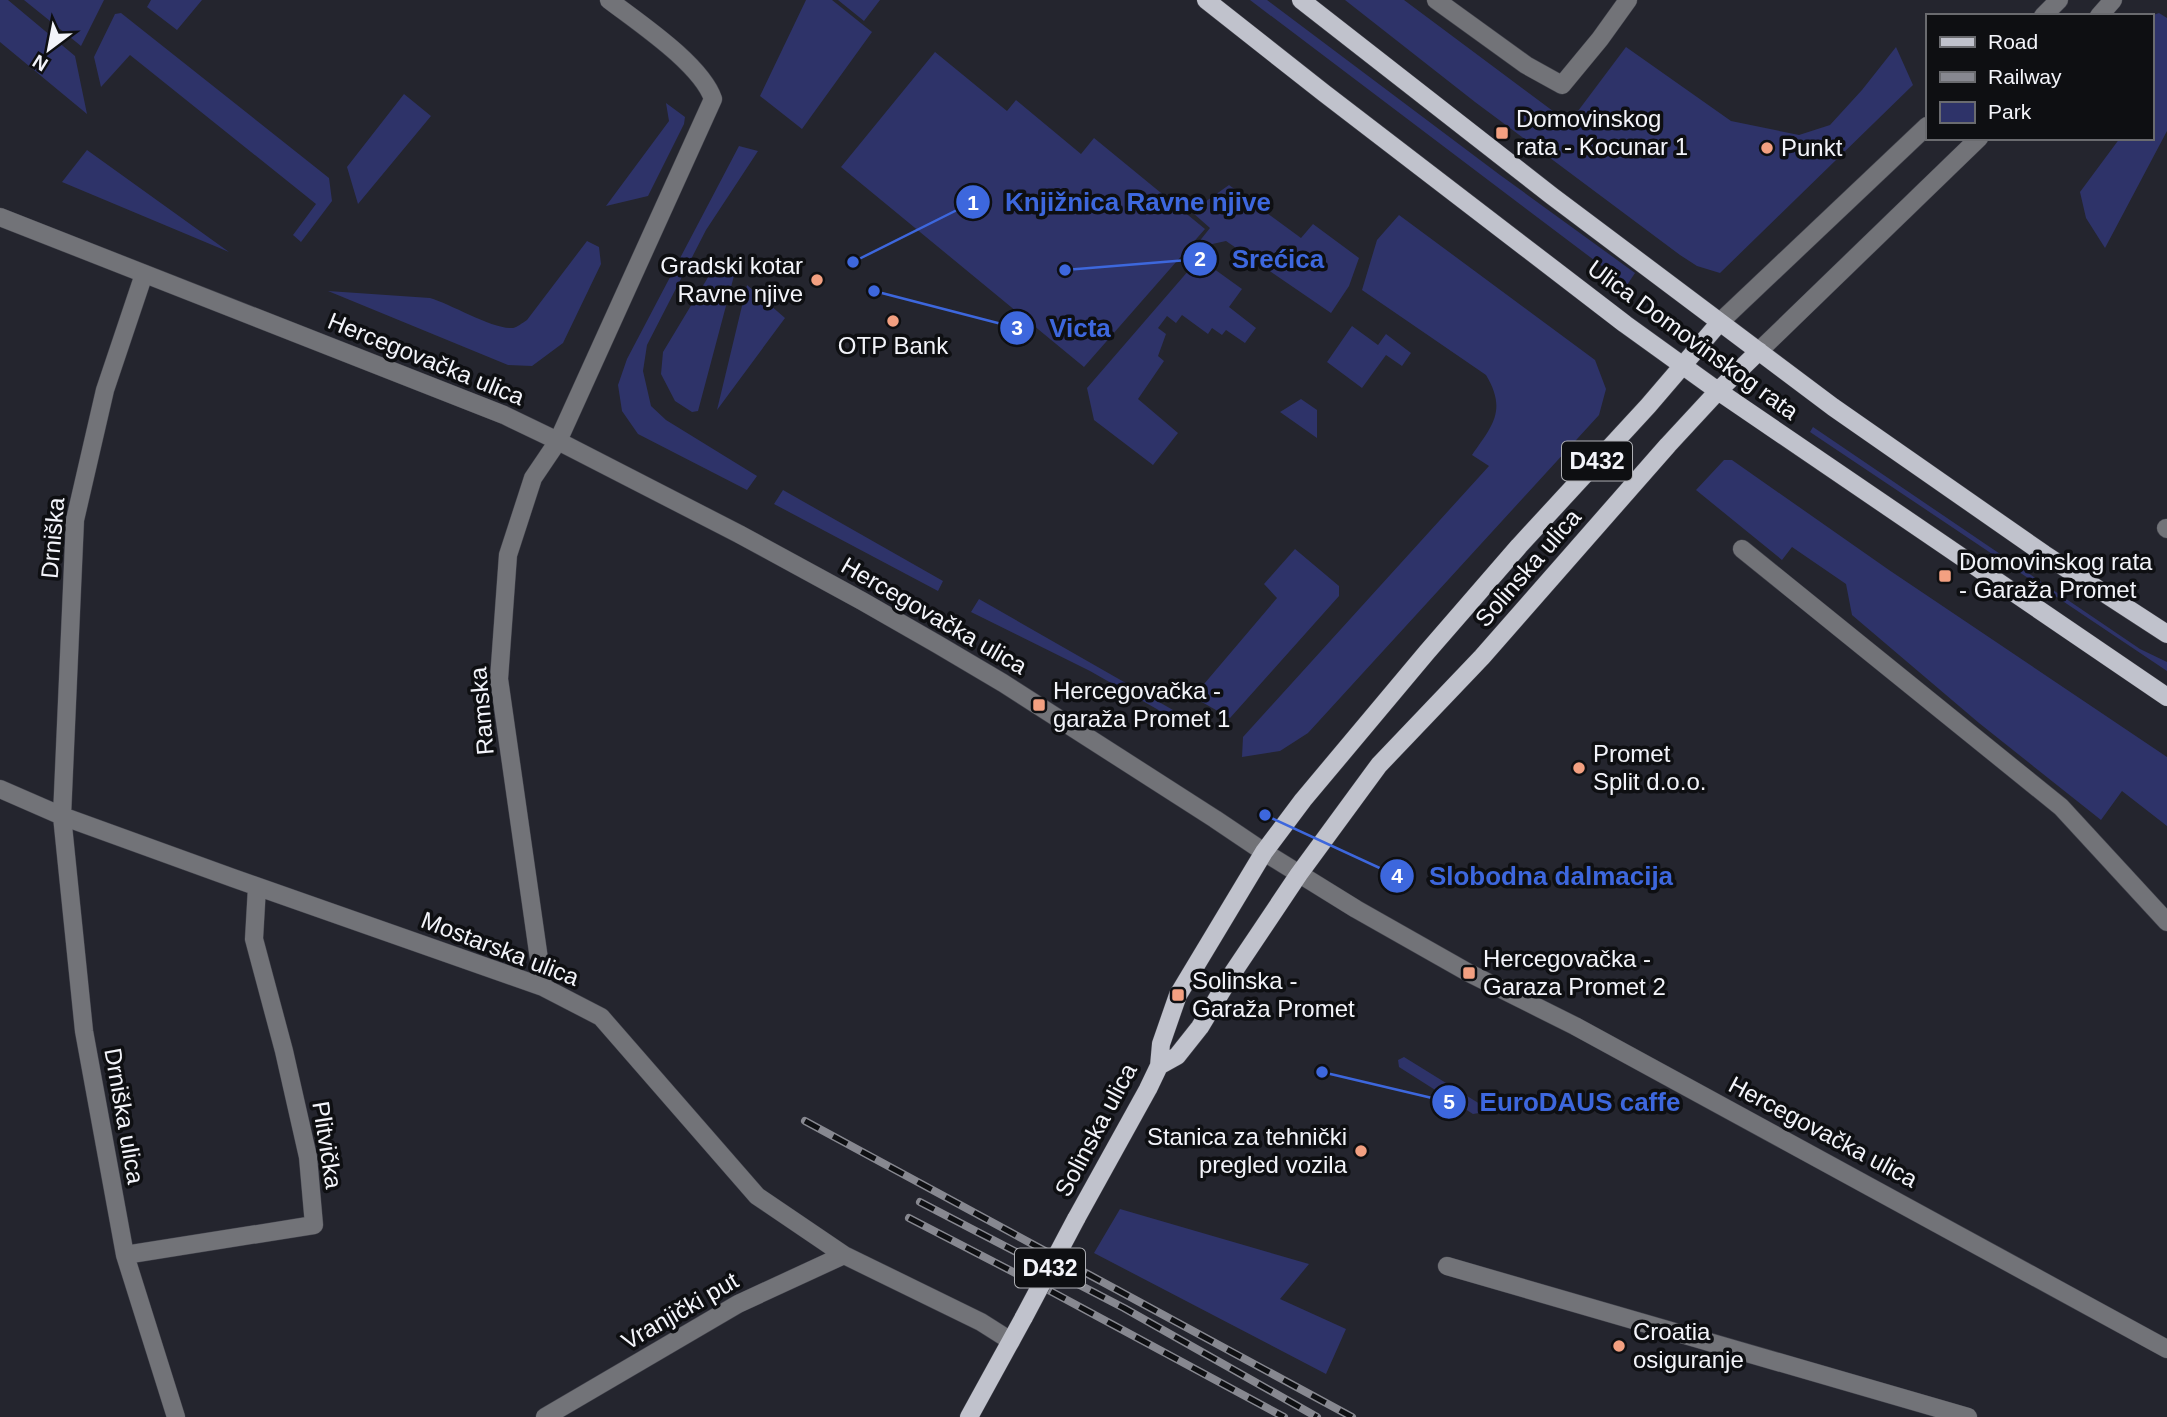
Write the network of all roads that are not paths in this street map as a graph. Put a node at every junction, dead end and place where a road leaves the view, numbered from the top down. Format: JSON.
{"nodes":[{"id":1,"x":609,"y":0,"type":"edge"},
{"id":2,"x":1206,"y":0,"type":"edge"},
{"id":3,"x":1301,"y":0,"type":"edge"},
{"id":4,"x":1436,"y":0,"type":"edge"},
{"id":5,"x":1628,"y":0,"type":"edge"},
{"id":6,"x":2059,"y":0,"type":"edge"},
{"id":7,"x":2044,"y":14,"type":"edge"},
{"id":8,"x":1926,"y":127,"type":"edge"},
{"id":9,"x":1977,"y":140,"type":"edge"},
{"id":10,"x":0,"y":218,"type":"edge"},
{"id":11,"x":144,"y":274,"type":"junction"},
{"id":12,"x":1720,"y":322,"type":"junction"},
{"id":13,"x":1759,"y":351,"type":"junction"},
{"id":14,"x":1683,"y":365,"type":"junction"},
{"id":15,"x":1718,"y":391,"type":"junction"},
{"id":16,"x":558,"y":441,"type":"junction"},
{"id":17,"x":1742,"y":549,"type":"dead end"},
{"id":18,"x":2167,"y":634,"type":"edge"},
{"id":19,"x":2167,"y":697,"type":"edge"},
{"id":20,"x":0,"y":789,"type":"edge"},
{"id":21,"x":62,"y":816,"type":"junction"},
{"id":22,"x":1264,"y":852,"type":"junction"},
{"id":23,"x":1299,"y":874,"type":"junction"},
{"id":24,"x":257,"y":887,"type":"junction"},
{"id":25,"x":2167,"y":922,"type":"edge"},
{"id":26,"x":543,"y":987,"type":"junction"},
{"id":27,"x":1159,"y":1066,"type":"junction"},
{"id":28,"x":125,"y":1255,"type":"junction"},
{"id":29,"x":844,"y":1255,"type":"junction"},
{"id":30,"x":1447,"y":1266,"type":"dead end"},
{"id":31,"x":1011,"y":1341,"type":"junction"},
{"id":32,"x":2167,"y":1349,"type":"edge"},
{"id":33,"x":176,"y":1417,"type":"edge"},
{"id":34,"x":545,"y":1417,"type":"edge"},
{"id":35,"x":969,"y":1417,"type":"edge"},
{"id":36,"x":1968,"y":1417,"type":"edge"}],
"edges":[{"from":1,"to":16,"type":"street","name":"Ramska"},
{"from":2,"to":14,"type":"main road","name":"Ulica Domovinskog rata"},
{"from":3,"to":12,"type":"main road","name":"Ulica Domovinskog rata"},
{"from":4,"to":5,"type":"street"},
{"from":6,"to":7,"type":"street"},
{"from":8,"to":12,"type":"street","name":"Solinska ulica"},
{"from":9,"to":13,"type":"street","name":"Solinska ulica"},
{"from":10,"to":11,"type":"street","name":"Hercegovačka ulica"},
{"from":11,"to":16,"type":"street","name":"Hercegovačka ulica"},
{"from":11,"to":21,"type":"street","name":"Drniška"},
{"from":12,"to":13,"type":"main road","name":"Ulica Domovinskog rata"},
{"from":12,"to":14,"type":"main road","name":"Solinska ulica","number":"D432"},
{"from":13,"to":15,"type":"main road","name":"Solinska ulica","number":"D432"},
{"from":13,"to":18,"type":"main road","name":"Ulica Domovinskog rata"},
{"from":14,"to":15,"type":"main road","name":"Ulica Domovinskog rata"},
{"from":14,"to":22,"type":"main road","name":"Solinska ulica","number":"D432"},
{"from":15,"to":19,"type":"main road","name":"Ulica Domovinskog rata"},
{"from":15,"to":23,"type":"main road","name":"Solinska ulica","number":"D432"},
{"from":16,"to":22,"type":"street","name":"Hercegovačka ulica"},
{"from":16,"to":26,"type":"street","name":"Ramska"},
{"from":17,"to":25,"type":"street"},
{"from":20,"to":21,"type":"street","name":"Mostarska ulica"},
{"from":21,"to":24,"type":"street","name":"Mostarska ulica"},
{"from":21,"to":28,"type":"street","name":"Drniška ulica"},
{"from":22,"to":23,"type":"street","name":"Hercegovačka ulica"},
{"from":22,"to":27,"type":"main road","name":"Solinska ulica","number":"D432"},
{"from":23,"to":27,"type":"main road","name":"Solinska ulica","number":"D432"},
{"from":23,"to":32,"type":"street","name":"Hercegovačka ulica"},
{"from":24,"to":26,"type":"street","name":"Mostarska ulica"},
{"from":24,"to":28,"type":"street","name":"Plitvička"},
{"from":26,"to":29,"type":"street","name":"Mostarska ulica"},
{"from":27,"to":31,"type":"main road","name":"Solinska ulica","number":"D432","bridge":true},
{"from":28,"to":33,"type":"street","name":"Drniška ulica"},
{"from":29,"to":31,"type":"street","name":"Mostarska ulica"},
{"from":29,"to":34,"type":"street","name":"Vranjički put"},
{"from":30,"to":36,"type":"street"},
{"from":31,"to":35,"type":"main road","number":"D432"}]}
